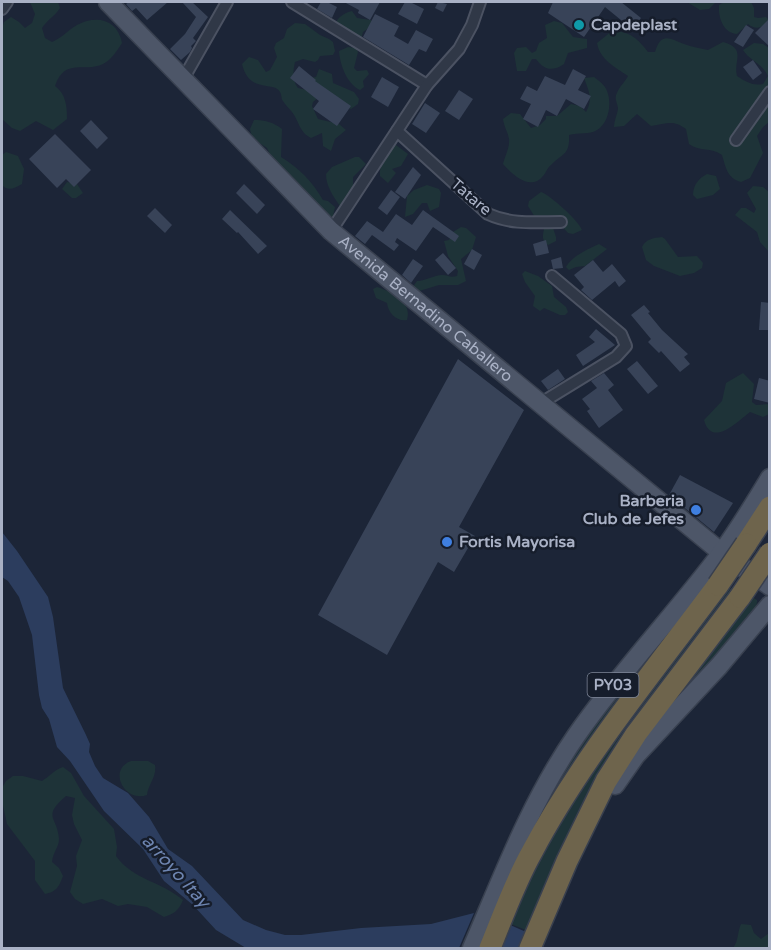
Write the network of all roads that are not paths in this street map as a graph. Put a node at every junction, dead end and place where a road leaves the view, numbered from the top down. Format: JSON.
{"nodes":[{"id":1,"x":7,"y":2,"type":"edge"},
{"id":2,"x":108,"y":2,"type":"edge"},
{"id":3,"x":227,"y":2,"type":"edge"},
{"id":4,"x":292,"y":2,"type":"edge"},
{"id":5,"x":480,"y":2,"type":"edge"},
{"id":6,"x":2,"y":9,"type":"edge"},
{"id":7,"x":182,"y":81,"type":"junction"},
{"id":8,"x":428,"y":85,"type":"junction"},
{"id":9,"x":770,"y":92,"type":"edge"},
{"id":10,"x":397,"y":131,"type":"junction"},
{"id":11,"x":736,"y":140,"type":"dead end"},
{"id":12,"x":561,"y":222,"type":"dead end"},
{"id":13,"x":330,"y":231,"type":"junction"},
{"id":14,"x":552,"y":276,"type":"dead end"},
{"id":15,"x":541,"y":404,"type":"junction"},
{"id":16,"x":770,"y":478,"type":"edge"},
{"id":17,"x":770,"y":507,"type":"edge"},
{"id":18,"x":722,"y":552,"type":"junction"},
{"id":19,"x":770,"y":552,"type":"edge"},
{"id":20,"x":770,"y":586,"type":"edge"},
{"id":21,"x":770,"y":605,"type":"edge"},
{"id":22,"x":496,"y":914,"type":"junction"},
{"id":23,"x":534,"y":939,"type":"edge"},
{"id":24,"x":472,"y":948,"type":"edge"},
{"id":25,"x":490,"y":948,"type":"edge"}],
"edges":[{"from":1,"to":6,"type":"street"},
{"from":2,"to":7,"type":"main road","name":"Avenida Bernadino Caballero"},
{"from":3,"to":7,"type":"street"},
{"from":4,"to":8,"type":"street"},
{"from":5,"to":8,"type":"street"},
{"from":7,"to":13,"type":"main road","name":"Avenida Bernadino Caballero"},
{"from":8,"to":10,"type":"street"},
{"from":9,"to":11,"type":"street"},
{"from":10,"to":12,"type":"street","name":"Tatare"},
{"from":10,"to":13,"type":"street"},
{"from":13,"to":15,"type":"main road","name":"Avenida Bernadino Caballero"},
{"from":14,"to":15,"type":"street"},
{"from":15,"to":18,"type":"main road","name":"Avenida Bernadino Caballero"},
{"from":16,"to":18,"type":"main road","number":"PY03"},
{"from":17,"to":22,"type":"highway","number":"PY03","bridge":true},
{"from":18,"to":20,"type":"main road","name":"Avenida Bernadino Caballero"},
{"from":18,"to":22,"type":"main road","number":"PY03"},
{"from":19,"to":23,"type":"highway","number":"PY03","bridge":true},
{"from":21,"to":23,"type":"main road","number":"PY03"},
{"from":22,"to":24,"type":"main road","number":"PY03"},
{"from":22,"to":25,"type":"highway","number":"PY03"}]}
